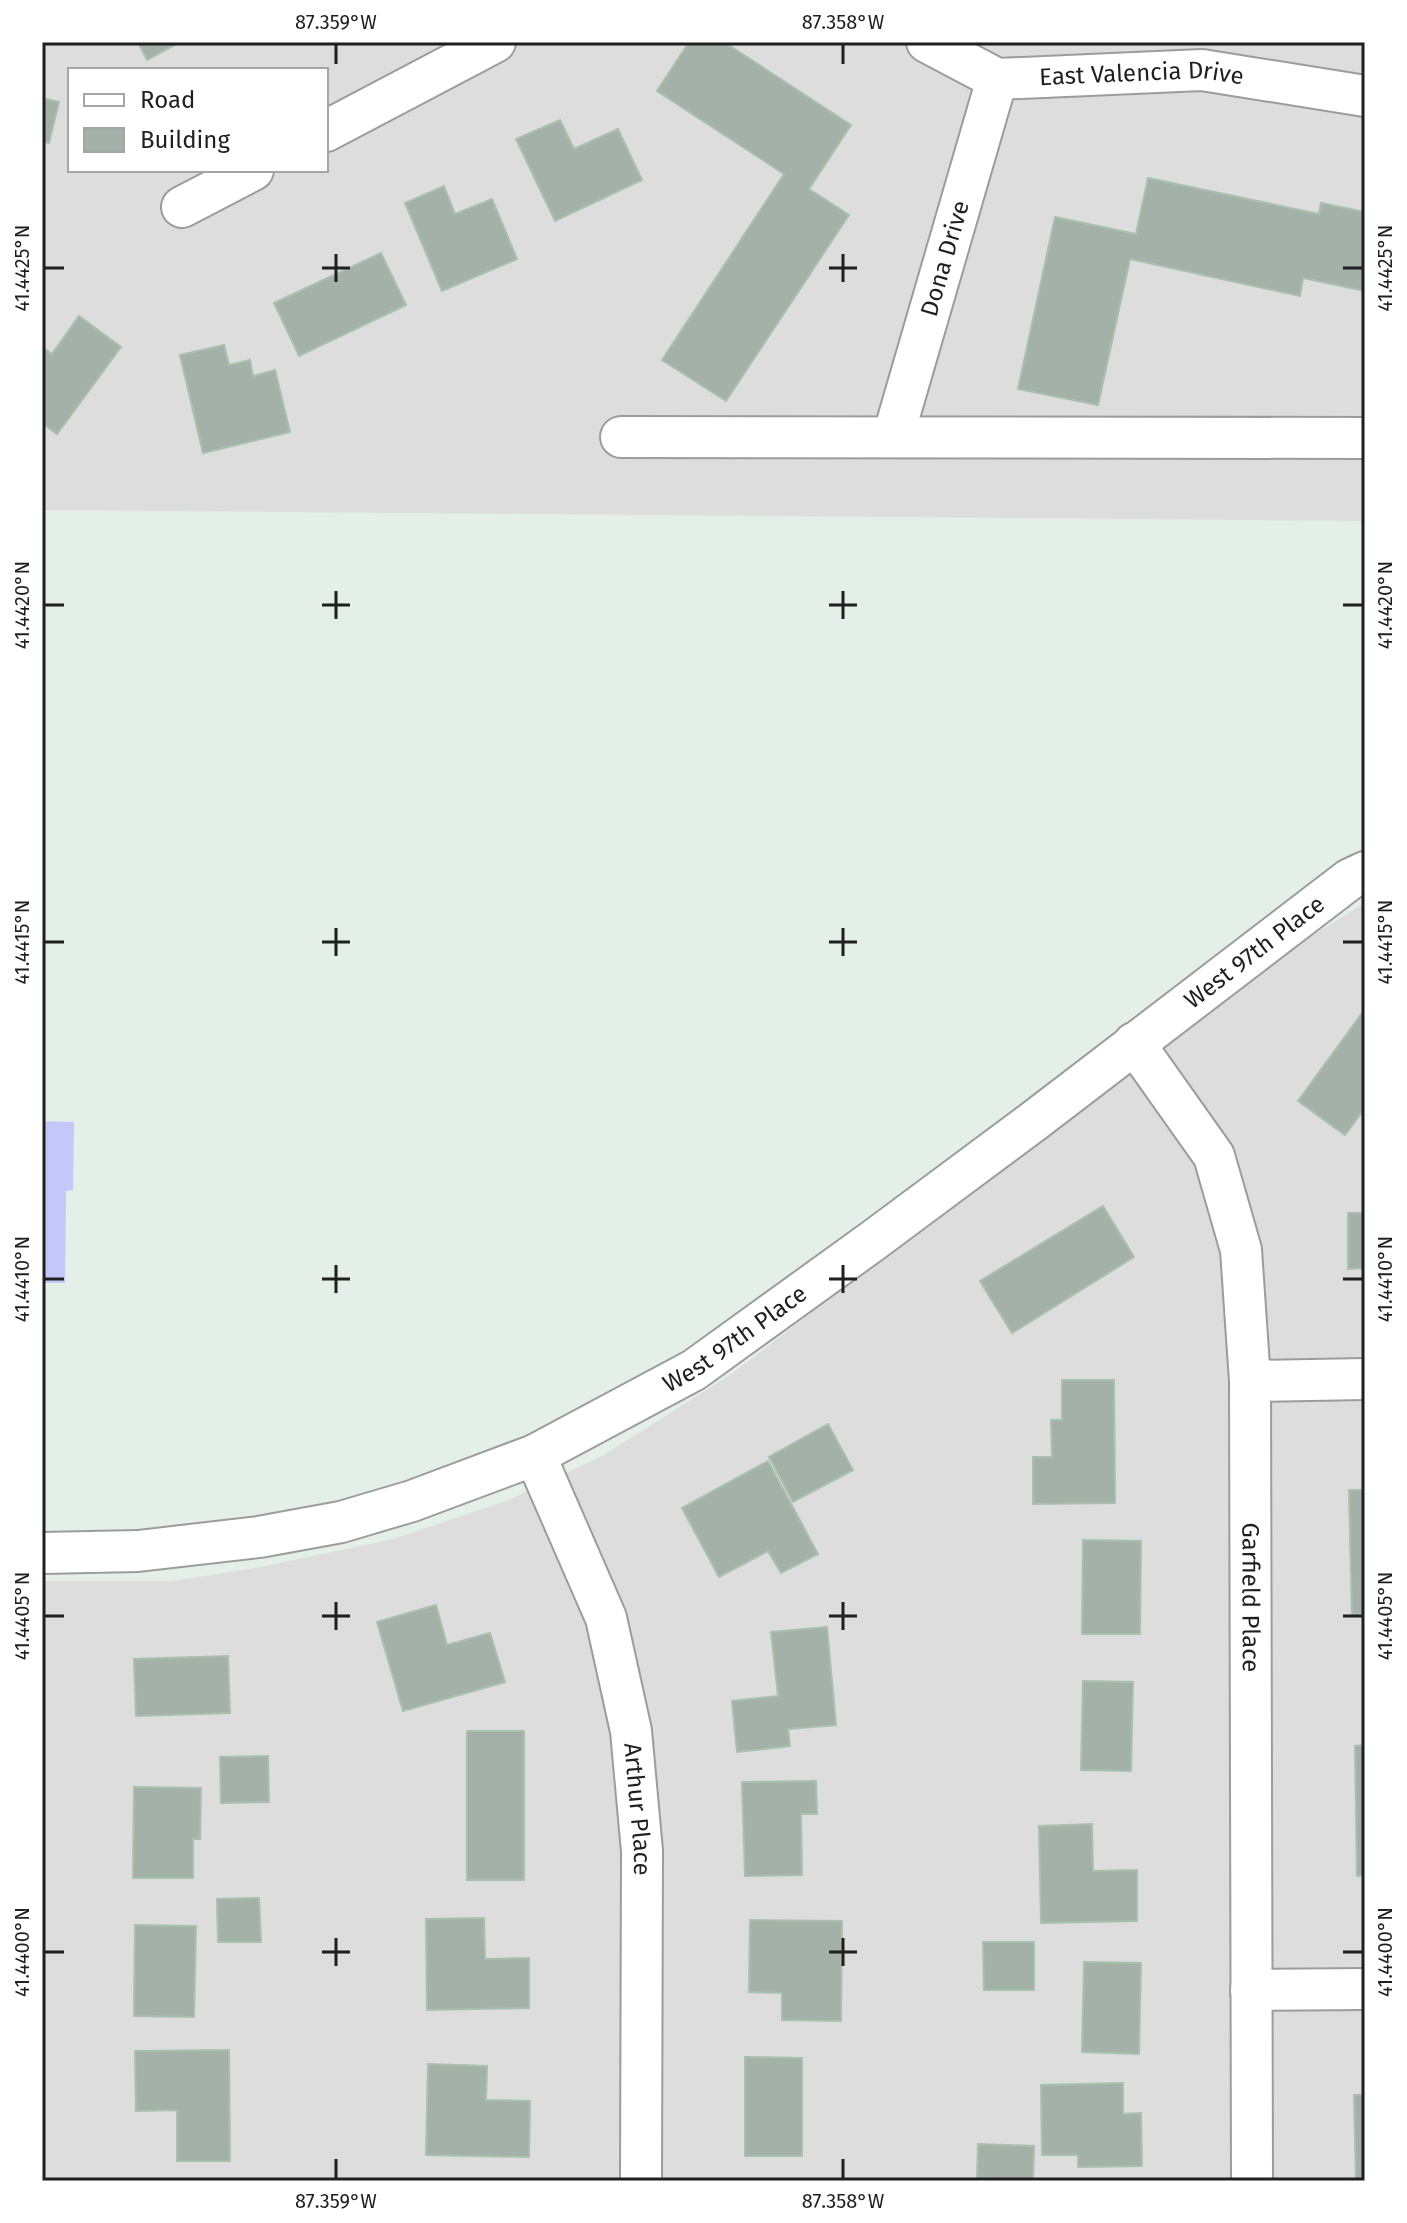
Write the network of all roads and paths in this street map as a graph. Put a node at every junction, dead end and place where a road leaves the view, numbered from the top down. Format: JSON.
{"nodes":[{"id":1,"x":495,"y":42,"type":"edge"},
{"id":2,"x":927,"y":42,"type":"edge"},
{"id":3,"x":1206,"y":56,"type":"edge"},
{"id":4,"x":997,"y":79,"type":"junction"},
{"id":5,"x":1365,"y":96,"type":"edge"},
{"id":6,"x":328,"y":130,"type":"edge"},
{"id":7,"x":249,"y":172,"type":"edge"},
{"id":8,"x":182,"y":207,"type":"dead end"},
{"id":9,"x":621,"y":437,"type":"dead end"},
{"id":10,"x":893,"y":437,"type":"junction"},
{"id":11,"x":1365,"y":438,"type":"edge"},
{"id":12,"x":1365,"y":872,"type":"edge"},
{"id":13,"x":1134,"y":1043,"type":"junction"},
{"id":14,"x":1365,"y":1379,"type":"edge"},
{"id":15,"x":1250,"y":1381,"type":"junction"},
{"id":16,"x":535,"y":1455,"type":"junction"},
{"id":17,"x":42,"y":1553,"type":"edge"},
{"id":18,"x":1365,"y":1989,"type":"edge"},
{"id":19,"x":1251,"y":1990,"type":"junction"},
{"id":20,"x":641,"y":2181,"type":"edge"},
{"id":21,"x":1252,"y":2181,"type":"edge"}],
"edges":[{"from":1,"to":6,"type":"street"},
{"from":2,"to":4,"type":"street"},
{"from":3,"to":4,"type":"street","name":"East Valencia Drive"},
{"from":3,"to":5,"type":"street","name":"East Valencia Drive"},
{"from":4,"to":10,"type":"street","name":"Dona Drive"},
{"from":7,"to":8,"type":"street"},
{"from":9,"to":10,"type":"street"},
{"from":10,"to":11,"type":"street"},
{"from":12,"to":13,"type":"street","name":"West 97th Place"},
{"from":13,"to":15,"type":"street","name":"Garfield Place"},
{"from":13,"to":16,"type":"street","name":"West 97th Place"},
{"from":14,"to":15,"type":"street"},
{"from":15,"to":19,"type":"street","name":"Garfield Place"},
{"from":16,"to":17,"type":"street","name":"West 97th Place"},
{"from":16,"to":20,"type":"street","name":"Arthur Place"},
{"from":18,"to":19,"type":"street"},
{"from":19,"to":21,"type":"street","name":"Garfield Place"}]}
